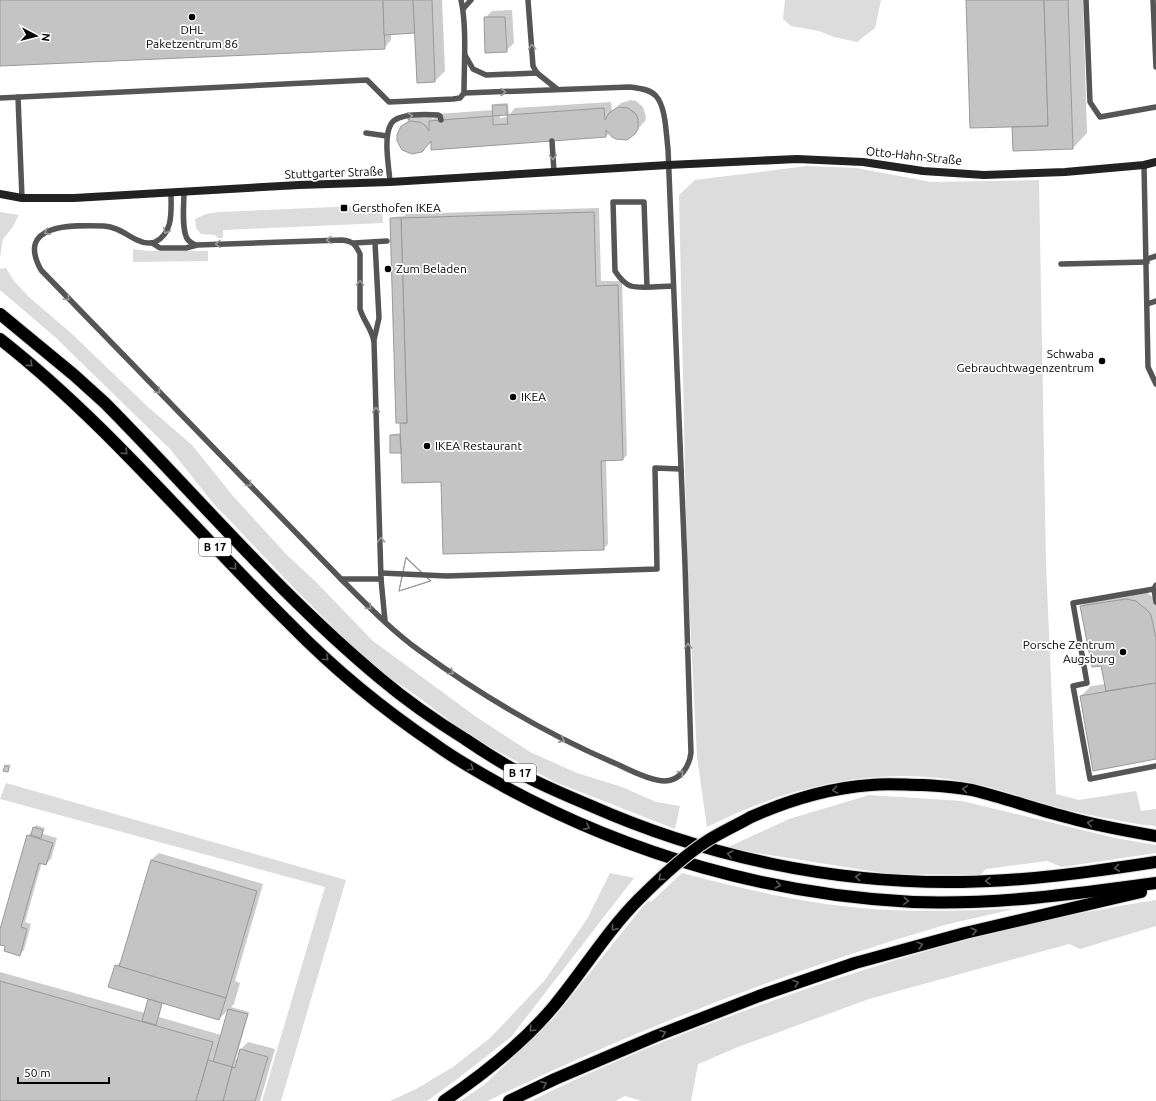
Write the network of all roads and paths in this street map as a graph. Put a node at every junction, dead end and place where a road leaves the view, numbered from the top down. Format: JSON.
{"nodes":[{"id":1,"x":461,"y":0,"type":"edge"},
{"id":2,"x":471,"y":0,"type":"edge"},
{"id":3,"x":528,"y":0,"type":"edge"},
{"id":4,"x":1086,"y":0,"type":"edge"},
{"id":5,"x":1153,"y":0,"type":"edge"},
{"id":6,"x":463,"y":9,"type":"junction"},
{"id":7,"x":464,"y":54,"type":"junction"},
{"id":8,"x":1156,"y":67,"type":"edge"},
{"id":9,"x":537,"y":73,"type":"junction"},
{"id":10,"x":558,"y":90,"type":"junction"},
{"id":11,"x":464,"y":93,"type":"junction"},
{"id":12,"x":18,"y":97,"type":"junction"},
{"id":13,"x":0,"y":98,"type":"edge"},
{"id":14,"x":1156,"y":107,"type":"edge"},
{"id":15,"x":441,"y":120,"type":"dead end"},
{"id":16,"x":366,"y":133,"type":"dead end"},
{"id":17,"x":387,"y":136,"type":"junction"},
{"id":18,"x":552,"y":141,"type":"dead end"},
{"id":19,"x":1156,"y":162,"type":"edge"},
{"id":20,"x":668,"y":165,"type":"junction"},
{"id":21,"x":1144,"y":165,"type":"junction"},
{"id":22,"x":554,"y":172,"type":"junction"},
{"id":23,"x":390,"y":182,"type":"junction"},
{"id":24,"x":184,"y":192,"type":"junction"},
{"id":25,"x":171,"y":193,"type":"junction"},
{"id":26,"x":0,"y":194,"type":"edge"},
{"id":27,"x":22,"y":198,"type":"junction"},
{"id":28,"x":387,"y":241,"type":"dead end"},
{"id":29,"x":375,"y":242,"type":"junction"},
{"id":30,"x":152,"y":243,"type":"junction"},
{"id":31,"x":354,"y":243,"type":"junction"},
{"id":32,"x":197,"y":245,"type":"junction"},
{"id":33,"x":1156,"y":256,"type":"edge"},
{"id":34,"x":1147,"y":260,"type":"junction"},
{"id":35,"x":1061,"y":264,"type":"dead end"},
{"id":36,"x":674,"y":286,"type":"junction"},
{"id":37,"x":647,"y":287,"type":"junction"},
{"id":38,"x":1156,"y":301,"type":"edge"},
{"id":39,"x":1147,"y":304,"type":"junction"},
{"id":40,"x":0,"y":314,"type":"edge"},
{"id":41,"x":0,"y":339,"type":"edge"},
{"id":42,"x":374,"y":342,"type":"junction"},
{"id":43,"x":1156,"y":381,"type":"edge"},
{"id":44,"x":681,"y":469,"type":"junction"},
{"id":45,"x":381,"y":576,"type":"junction"},
{"id":46,"x":341,"y":579,"type":"junction"},
{"id":47,"x":1155,"y":587,"type":"edge"},
{"id":48,"x":1156,"y":602,"type":"edge"},
{"id":49,"x":385,"y":621,"type":"junction"},
{"id":50,"x":1156,"y":766,"type":"edge"},
{"id":51,"x":1156,"y":836,"type":"edge"},
{"id":52,"x":1156,"y":862,"type":"edge"},
{"id":53,"x":1156,"y":883,"type":"edge"},
{"id":54,"x":1156,"y":888,"type":"edge"},
{"id":55,"x":444,"y":1101,"type":"edge"},
{"id":56,"x":509,"y":1101,"type":"edge"}],
"edges":[{"from":1,"to":6,"type":"lane"},
{"from":2,"to":6,"type":"lane"},
{"from":9,"to":3,"type":"lane","one_way":true},
{"from":4,"to":14,"type":"lane"},
{"from":5,"to":8,"type":"lane"},
{"from":6,"to":7,"type":"lane"},
{"from":7,"to":9,"type":"lane"},
{"from":7,"to":11,"type":"lane"},
{"from":9,"to":10,"type":"lane"},
{"from":11,"to":10,"type":"lane","one_way":true},
{"from":10,"to":20,"type":"lane"},
{"from":11,"to":12,"type":"lane"},
{"from":12,"to":13,"type":"lane"},
{"from":12,"to":27,"type":"lane"},
{"from":17,"to":15,"type":"lane","one_way":true},
{"from":16,"to":17,"type":"lane"},
{"from":17,"to":23,"type":"lane"},
{"from":18,"to":22,"type":"lane","one_way":true},
{"from":19,"to":21,"type":"street","name":"Otto-Hahn-Straße"},
{"from":20,"to":21,"type":"street","name":"Otto-Hahn-Straße"},
{"from":20,"to":22,"type":"street","name":"Stuttgarter Straße"},
{"from":20,"to":36,"type":"lane"},
{"from":21,"to":34,"type":"lane"},
{"from":22,"to":23,"type":"street","name":"Stuttgarter Straße"},
{"from":23,"to":24,"type":"street","name":"Stuttgarter Straße"},
{"from":24,"to":25,"type":"street","name":"Stuttgarter Straße"},
{"from":24,"to":32,"type":"lane"},
{"from":25,"to":27,"type":"street","name":"Stuttgarter Straße"},
{"from":25,"to":30,"type":"lane","one_way":true},
{"from":26,"to":27,"type":"street","name":"Stuttgarter Straße"},
{"from":28,"to":29,"type":"lane"},
{"from":29,"to":31,"type":"lane"},
{"from":29,"to":42,"type":"lane"},
{"from":30,"to":32,"type":"lane"},
{"from":30,"to":46,"type":"lane","one_way":true},
{"from":31,"to":32,"type":"lane","one_way":true},
{"from":42,"to":31,"type":"lane","one_way":true},
{"from":33,"to":34,"type":"lane"},
{"from":34,"to":35,"type":"lane"},
{"from":34,"to":39,"type":"lane"},
{"from":36,"to":37,"type":"lane"},
{"from":36,"to":44,"type":"lane"},
{"from":37,"to":37,"type":"lane"},
{"from":38,"to":39,"type":"lane"},
{"from":39,"to":43,"type":"lane"},
{"from":52,"to":40,"type":"highway","number":"B 17","one_way":true},
{"from":41,"to":53,"type":"highway","number":"B 17","one_way":true},
{"from":45,"to":42,"type":"lane","one_way":true},
{"from":44,"to":45,"type":"lane"},
{"from":49,"to":44,"type":"lane","one_way":true},
{"from":45,"to":46,"type":"lane"},
{"from":45,"to":49,"type":"lane"},
{"from":46,"to":49,"type":"lane","one_way":true},
{"from":47,"to":48,"type":"lane"},
{"from":47,"to":50,"type":"lane"},
{"from":51,"to":55,"type":"highway","one_way":true,"bridge":true},
{"from":56,"to":54,"type":"highway","one_way":true}]}
